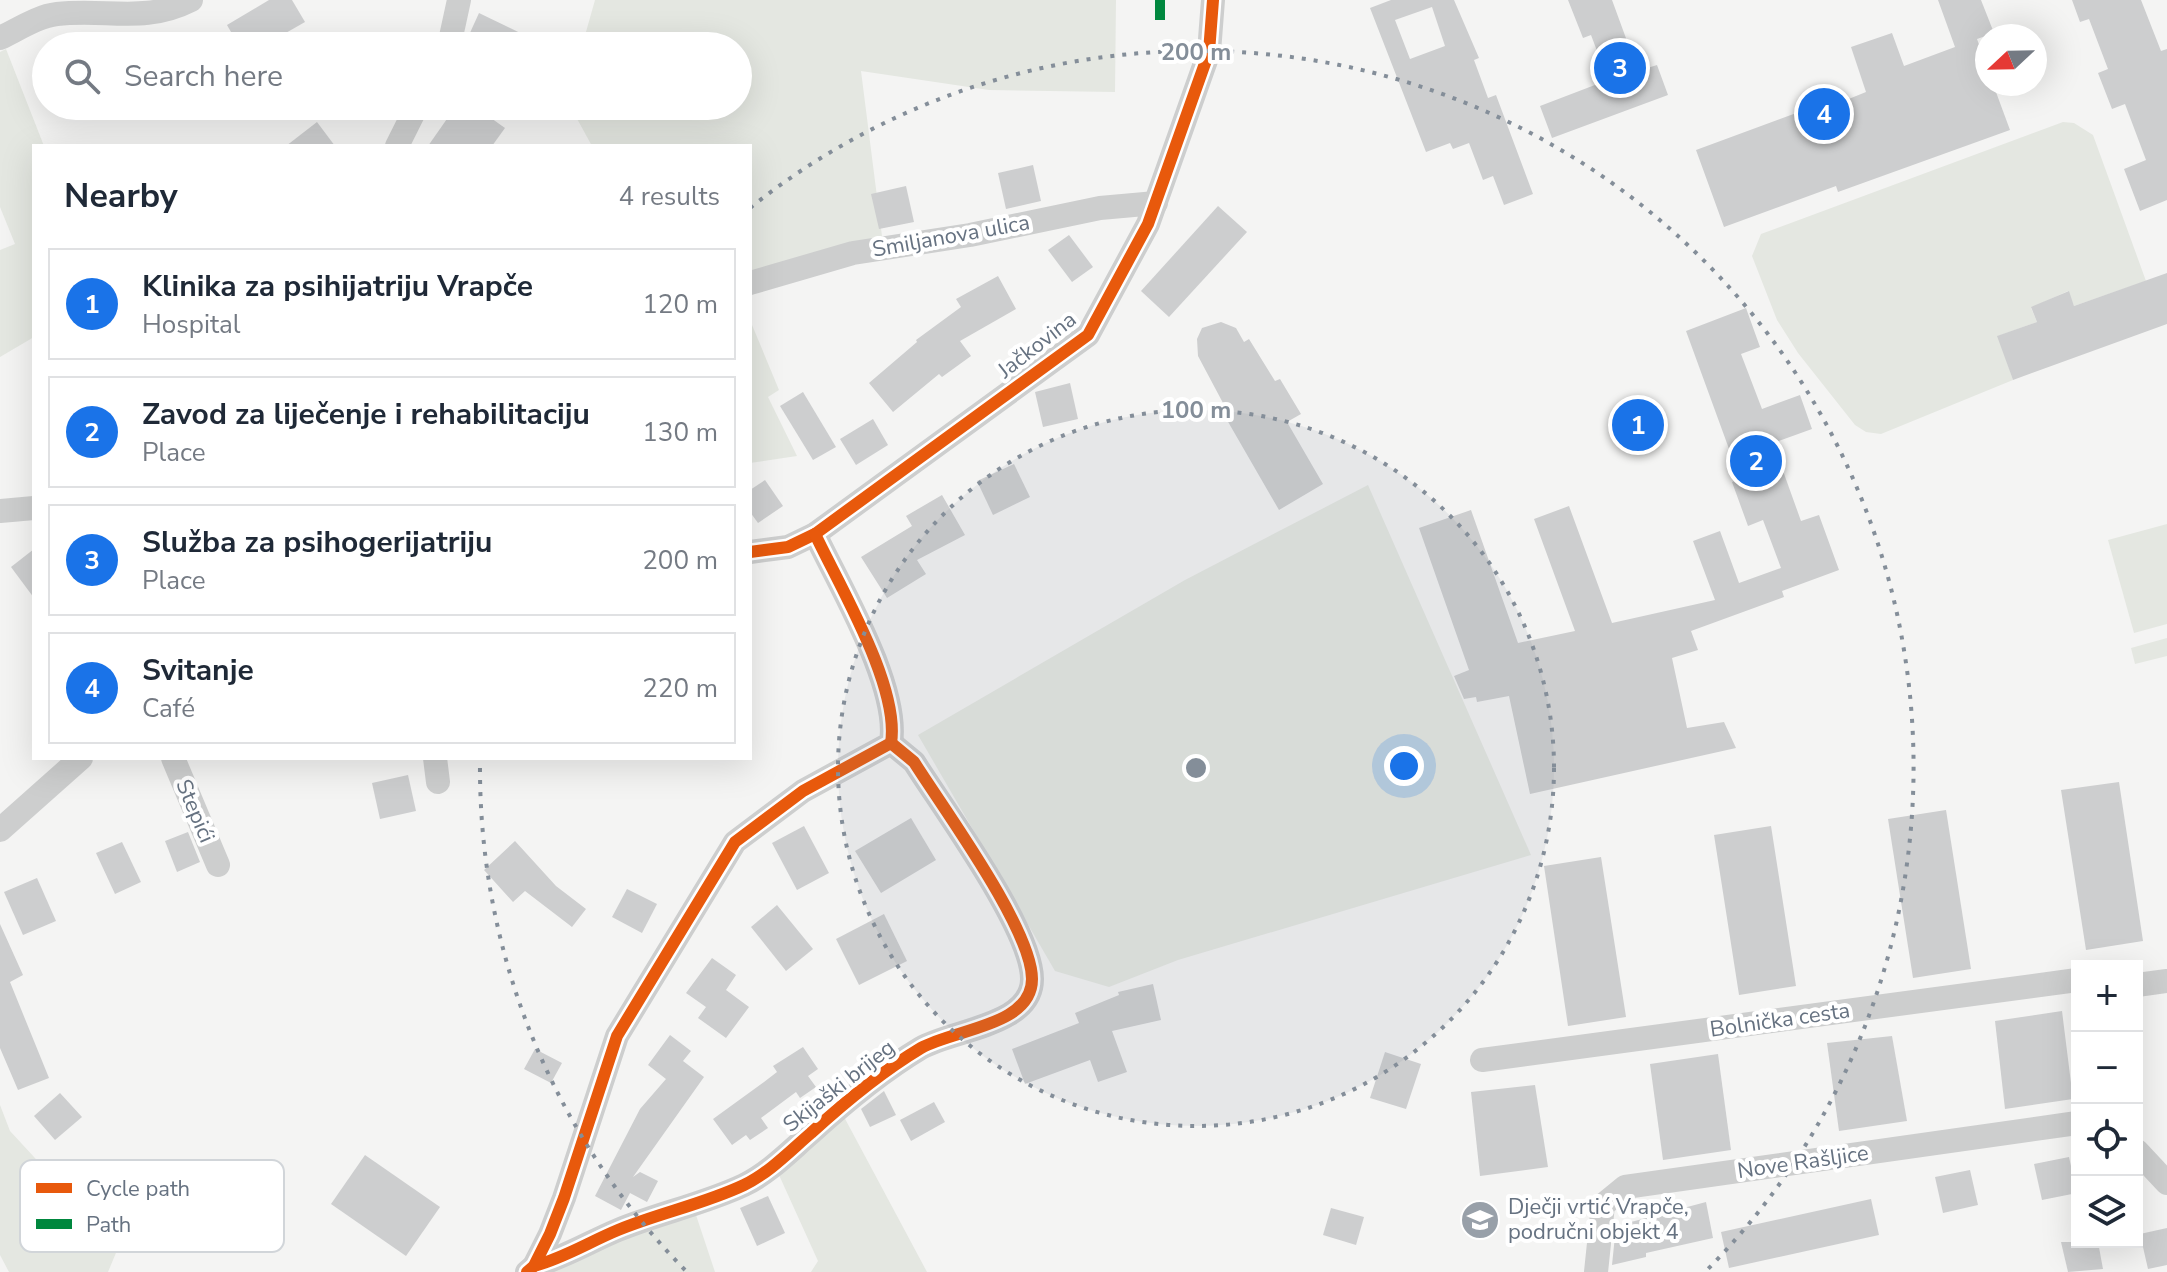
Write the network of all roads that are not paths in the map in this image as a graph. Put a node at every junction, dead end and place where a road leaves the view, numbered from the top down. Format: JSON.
{"nodes":[{"id":1,"x":191,"y":0,"type":"edge"},
{"id":2,"x":459,"y":0,"type":"edge"},
{"id":3,"x":1213,"y":0,"type":"edge"},
{"id":4,"x":452,"y":32,"type":"edge"},
{"id":5,"x":0,"y":38,"type":"edge"},
{"id":6,"x":410,"y":120,"type":"edge"},
{"id":7,"x":398,"y":144,"type":"edge"},
{"id":8,"x":1156,"y":203,"type":"junction"},
{"id":9,"x":752,"y":282,"type":"edge"},
{"id":10,"x":32,"y":508,"type":"edge"},
{"id":11,"x":0,"y":511,"type":"edge"},
{"id":12,"x":815,"y":534,"type":"junction"},
{"id":13,"x":752,"y":552,"type":"edge"},
{"id":14,"x":891,"y":743,"type":"junction"},
{"id":15,"x":79,"y":760,"type":"edge"},
{"id":16,"x":174,"y":760,"type":"edge"},
{"id":17,"x":0,"y":830,"type":"edge"},
{"id":18,"x":218,"y":865,"type":"dead end"},
{"id":19,"x":2071,"y":981,"type":"edge"},
{"id":20,"x":2167,"y":981,"type":"edge"},
{"id":21,"x":2143,"y":984,"type":"edge"},
{"id":22,"x":1482,"y":1060,"type":"dead end"},
{"id":23,"x":2071,"y":1124,"type":"edge"},
{"id":24,"x":2143,"y":1157,"type":"edge"},
{"id":25,"x":2167,"y":1183,"type":"edge"},
{"id":26,"x":530,"y":1269,"type":"edge"},
{"id":27,"x":1596,"y":1272,"type":"edge"}],
"edges":[{"from":1,"to":5,"type":"street"},
{"from":2,"to":4,"type":"street"},
{"from":3,"to":8,"type":"street","name":"Jačkovina"},
{"from":6,"to":7,"type":"street"},
{"from":8,"to":9,"type":"street","name":"Smiljanova ulica"},
{"from":8,"to":12,"type":"street","name":"Jačkovina"},
{"from":10,"to":11,"type":"street"},
{"from":12,"to":13,"type":"street","name":"Jačkovina"},
{"from":12,"to":14,"type":"street"},
{"from":14,"to":26,"type":"street"},
{"from":14,"to":26,"type":"street","name":"Skijaški brijeg"},
{"from":15,"to":17,"type":"street"},
{"from":16,"to":18,"type":"street","name":"Stepići"},
{"from":19,"to":22,"type":"street","name":"Bolnička cesta"},
{"from":20,"to":21,"type":"street"},
{"from":23,"to":27,"type":"street","name":"Nove Rašljice"},
{"from":24,"to":25,"type":"street"}]}
